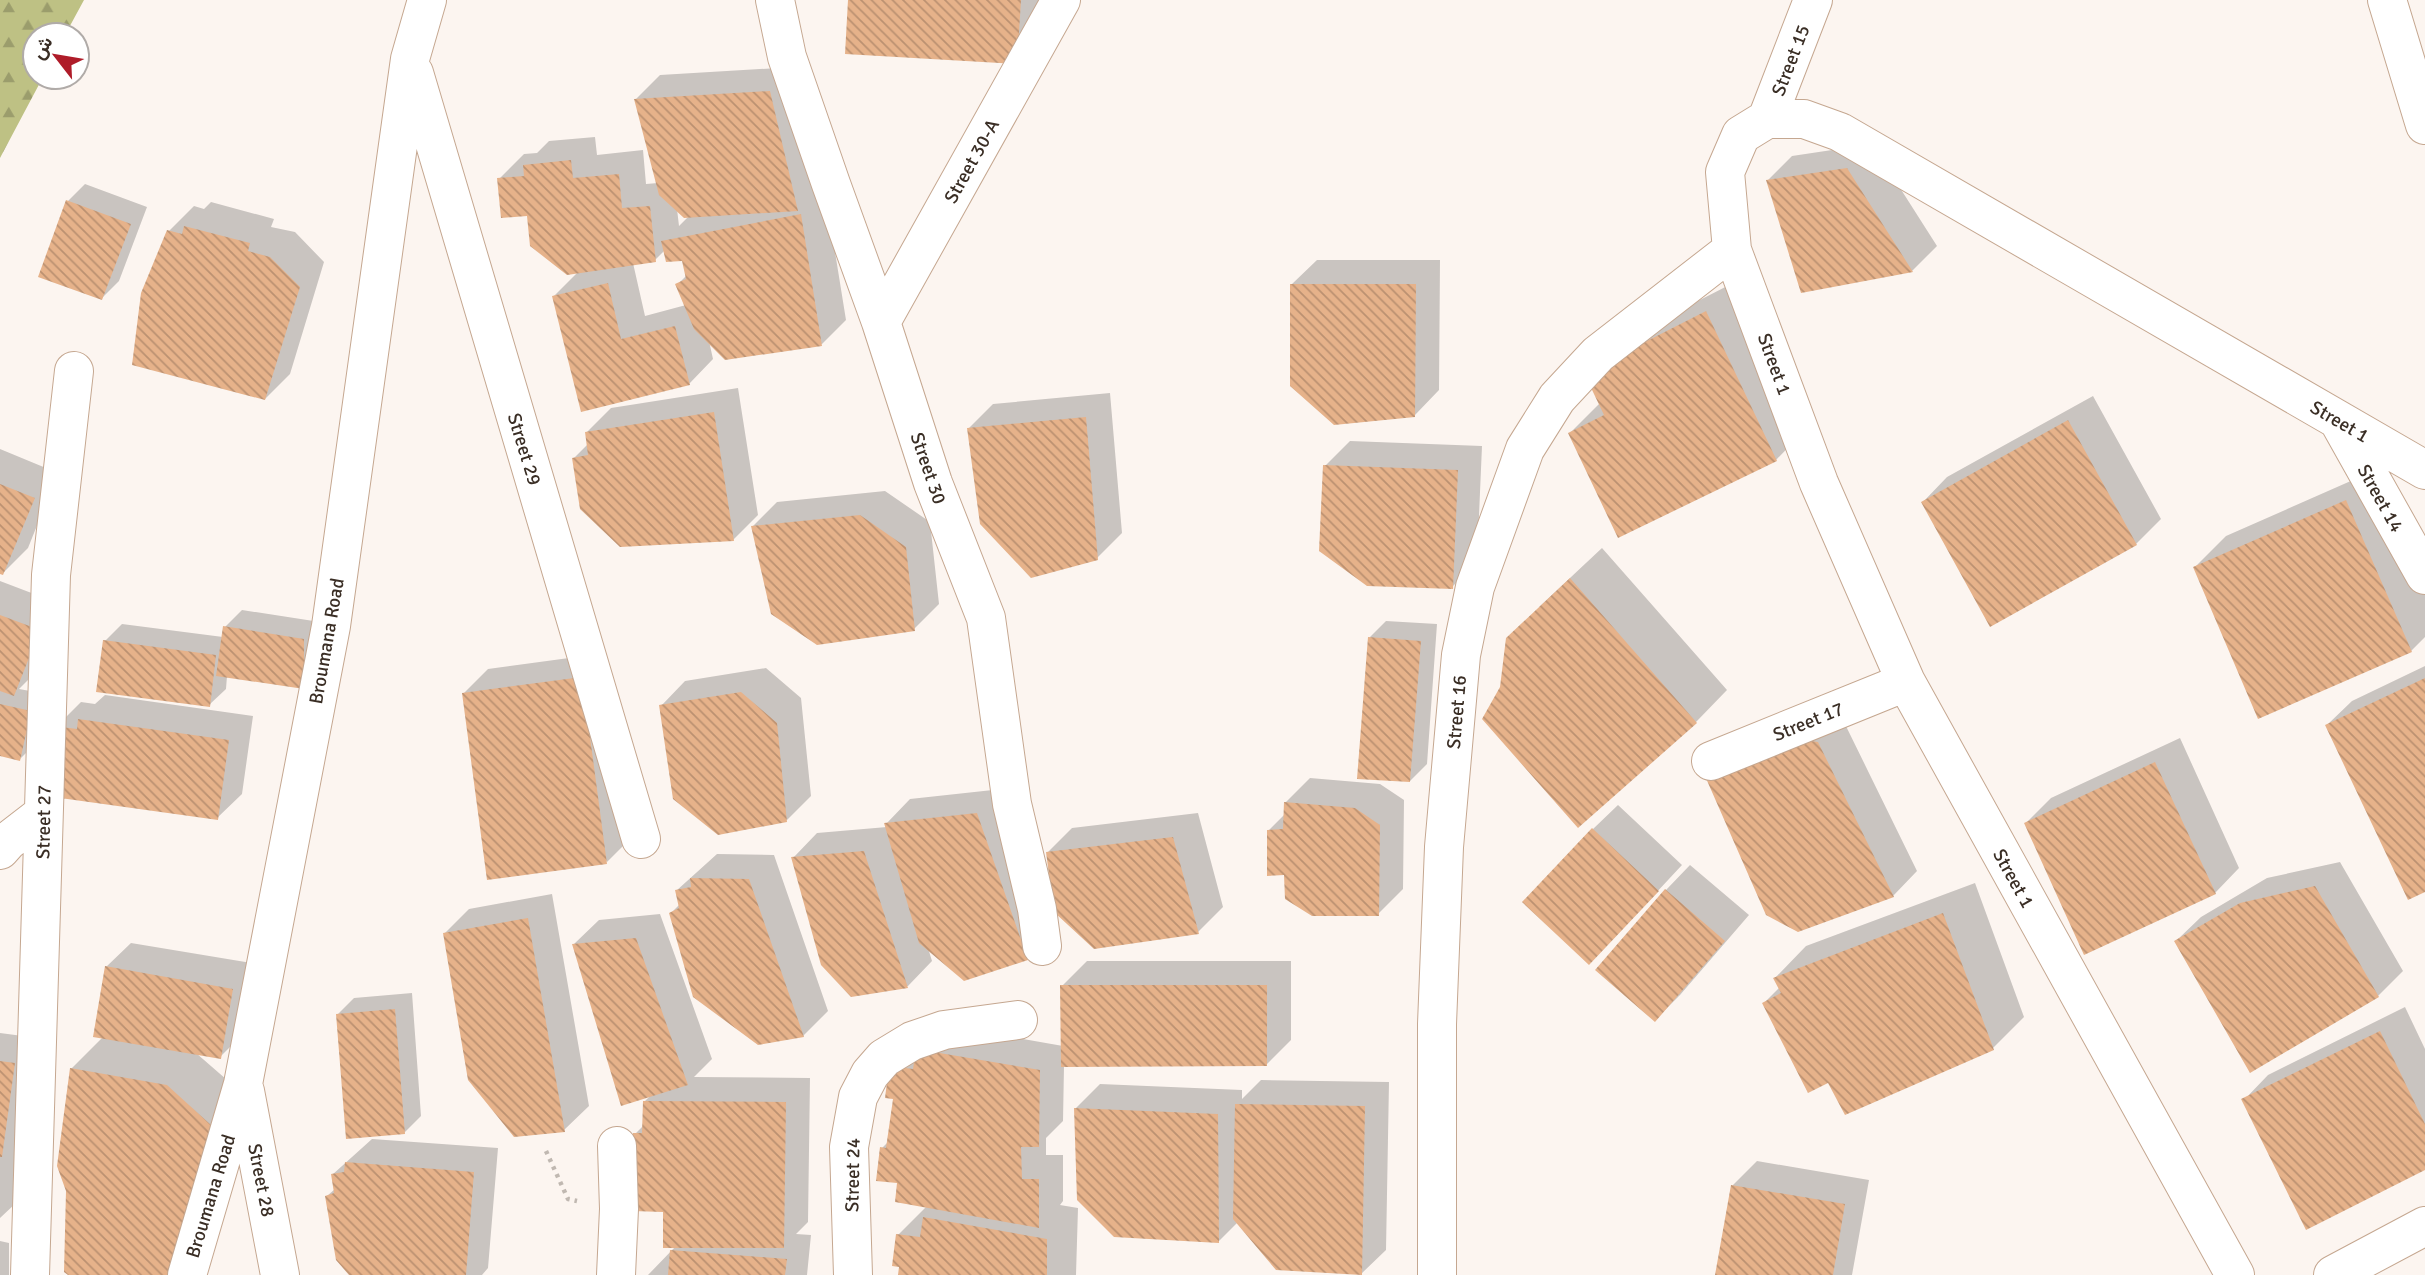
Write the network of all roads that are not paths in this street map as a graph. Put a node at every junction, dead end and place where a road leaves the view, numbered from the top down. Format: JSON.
{"nodes":[{"id":1,"x":427,"y":0,"type":"edge"},
{"id":2,"x":775,"y":0,"type":"edge"},
{"id":3,"x":1061,"y":0,"type":"edge"},
{"id":4,"x":1814,"y":0,"type":"edge"},
{"id":5,"x":2387,"y":0,"type":"edge"},
{"id":6,"x":410,"y":59,"type":"junction"},
{"id":7,"x":1767,"y":120,"type":"junction"},
{"id":8,"x":2425,"y":125,"type":"edge"},
{"id":9,"x":1732,"y":250,"type":"junction"},
{"id":10,"x":881,"y":322,"type":"junction"},
{"id":11,"x":74,"y":371,"type":"dead end"},
{"id":12,"x":2338,"y":420,"type":"junction"},
{"id":13,"x":2425,"y":470,"type":"edge"},
{"id":14,"x":2425,"y":575,"type":"edge"},
{"id":15,"x":1906,"y":682,"type":"junction"},
{"id":16,"x":1711,"y":761,"type":"dead end"},
{"id":17,"x":43,"y":814,"type":"junction"},
{"id":18,"x":641,"y":839,"type":"dead end"},
{"id":19,"x":0,"y":850,"type":"edge"},
{"id":20,"x":1042,"y":946,"type":"dead end"},
{"id":21,"x":1018,"y":1020,"type":"dead end"},
{"id":22,"x":243,"y":1084,"type":"junction"},
{"id":23,"x":617,"y":1146,"type":"dead end"},
{"id":24,"x":2425,"y":1226,"type":"edge"},
{"id":25,"x":30,"y":1275,"type":"edge"},
{"id":26,"x":187,"y":1275,"type":"edge"},
{"id":27,"x":280,"y":1275,"type":"edge"},
{"id":28,"x":616,"y":1275,"type":"edge"},
{"id":29,"x":853,"y":1275,"type":"edge"},
{"id":30,"x":1437,"y":1275,"type":"edge"},
{"id":31,"x":2235,"y":1275,"type":"edge"},
{"id":32,"x":2333,"y":1275,"type":"edge"}],
"edges":[{"from":1,"to":6,"type":"street","name":"Broumana Road"},
{"from":2,"to":10,"type":"street","name":"Street 30"},
{"from":3,"to":10,"type":"street","name":"Street 30-A"},
{"from":4,"to":7,"type":"street","name":"Street 15"},
{"from":5,"to":8,"type":"street"},
{"from":6,"to":18,"type":"street","name":"Street 29"},
{"from":6,"to":22,"type":"street","name":"Broumana Road"},
{"from":7,"to":9,"type":"street","name":"Street 1"},
{"from":7,"to":12,"type":"street","name":"Street 1"},
{"from":9,"to":15,"type":"street","name":"Street 1"},
{"from":9,"to":30,"type":"street","name":"Street 16"},
{"from":10,"to":20,"type":"street","name":"Street 30"},
{"from":11,"to":17,"type":"street","name":"Street 27"},
{"from":12,"to":13,"type":"street","name":"Street 1"},
{"from":12,"to":14,"type":"street","name":"Street 14"},
{"from":15,"to":16,"type":"street","name":"Street 17"},
{"from":15,"to":31,"type":"street","name":"Street 1"},
{"from":17,"to":19,"type":"street"},
{"from":17,"to":25,"type":"street","name":"Street 27"},
{"from":21,"to":29,"type":"street","name":"Street 24"},
{"from":22,"to":26,"type":"street","name":"Broumana Road"},
{"from":22,"to":27,"type":"street","name":"Street 28"},
{"from":23,"to":28,"type":"street"},
{"from":24,"to":32,"type":"street"}]}
